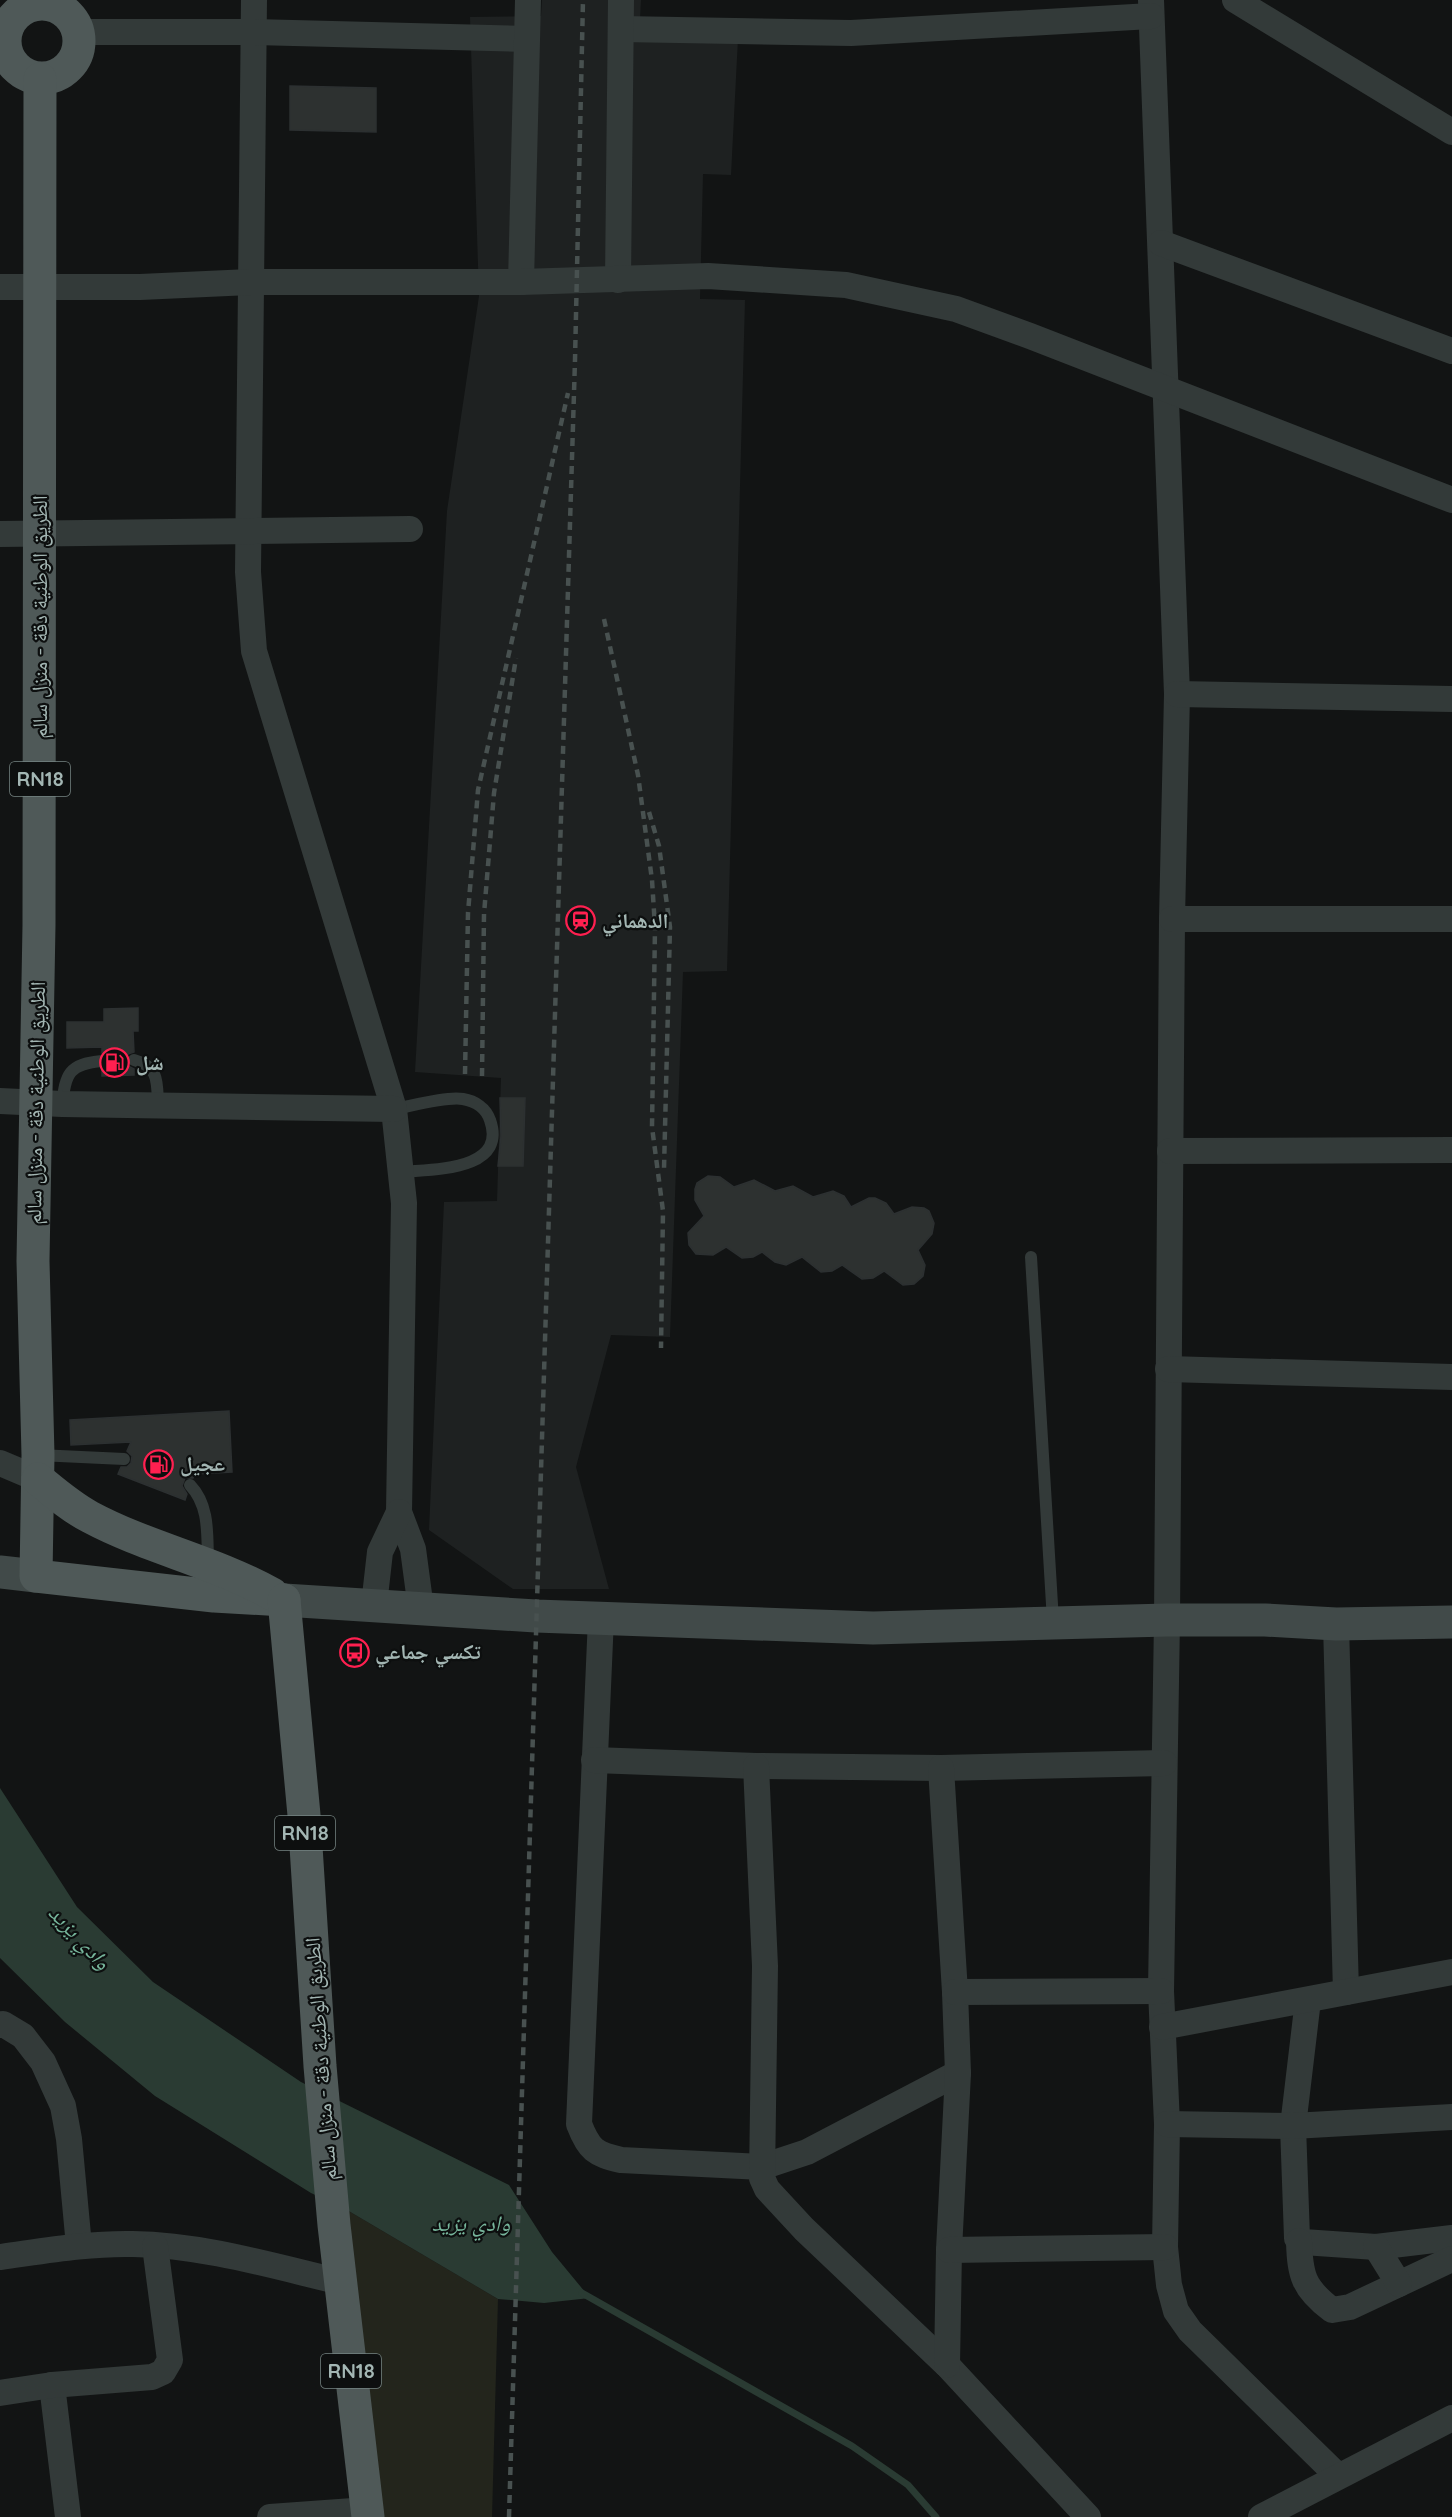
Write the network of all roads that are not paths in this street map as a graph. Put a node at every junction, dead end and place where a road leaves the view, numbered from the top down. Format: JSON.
{"nodes":[{"id":1,"x":254,"y":0,"type":"edge"},
{"id":2,"x":528,"y":0,"type":"edge"},
{"id":3,"x":621,"y":0,"type":"edge"},
{"id":4,"x":1235,"y":0,"type":"edge"},
{"id":5,"x":45,"y":2,"type":"edge"},
{"id":6,"x":1151,"y":8,"type":"edge"},
{"id":7,"x":621,"y":29,"type":"junction"},
{"id":8,"x":79,"y":32,"type":"junction"},
{"id":9,"x":254,"y":32,"type":"junction"},
{"id":10,"x":527,"y":39,"type":"junction"},
{"id":11,"x":2,"y":42,"type":"edge"},
{"id":12,"x":40,"y":79,"type":"junction"},
{"id":13,"x":1452,"y":132,"type":"edge"},
{"id":14,"x":1161,"y":243,"type":"junction"},
{"id":15,"x":618,"y":280,"type":"junction"},
{"id":16,"x":250,"y":282,"type":"junction"},
{"id":17,"x":521,"y":282,"type":"junction"},
{"id":18,"x":0,"y":287,"type":"edge"},
{"id":19,"x":41,"y":287,"type":"junction"},
{"id":20,"x":1452,"y":351,"type":"edge"},
{"id":21,"x":1167,"y":390,"type":"junction"},
{"id":22,"x":1451,"y":497,"type":"edge"},
{"id":23,"x":410,"y":529,"type":"dead end"},
{"id":24,"x":250,"y":531,"type":"junction"},
{"id":25,"x":0,"y":534,"type":"edge"},
{"id":26,"x":40,"y":535,"type":"junction"},
{"id":27,"x":1177,"y":694,"type":"junction"},
{"id":28,"x":1452,"y":699,"type":"edge"},
{"id":29,"x":1172,"y":919,"type":"junction"},
{"id":30,"x":1452,"y":919,"type":"edge"},
{"id":31,"x":134,"y":1060,"type":"dead end"},
{"id":32,"x":102,"y":1061,"type":"dead end"},
{"id":33,"x":0,"y":1101,"type":"edge"},
{"id":34,"x":49,"y":1103,"type":"junction"},
{"id":35,"x":158,"y":1104,"type":"junction"},
{"id":36,"x":394,"y":1109,"type":"junction"},
{"id":37,"x":1452,"y":1150,"type":"edge"},
{"id":38,"x":1170,"y":1151,"type":"junction"},
{"id":39,"x":403,"y":1172,"type":"junction"},
{"id":40,"x":1031,"y":1257,"type":"dead end"},
{"id":41,"x":1168,"y":1369,"type":"junction"},
{"id":42,"x":1452,"y":1377,"type":"edge"},
{"id":43,"x":124,"y":1459,"type":"dead end"},
{"id":44,"x":0,"y":1463,"type":"edge"},
{"id":45,"x":38,"y":1467,"type":"junction"},
{"id":46,"x":190,"y":1485,"type":"dead end"},
{"id":47,"x":399,"y":1512,"type":"junction"},
{"id":48,"x":208,"y":1563,"type":"junction"},
{"id":49,"x":0,"y":1572,"type":"edge"},
{"id":50,"x":36,"y":1576,"type":"junction"},
{"id":51,"x":214,"y":1596,"type":"junction"},
{"id":52,"x":284,"y":1600,"type":"junction"},
{"id":53,"x":374,"y":1605,"type":"junction"},
{"id":54,"x":421,"y":1608,"type":"junction"},
{"id":55,"x":600,"y":1618,"type":"junction"},
{"id":56,"x":1167,"y":1620,"type":"junction"},
{"id":57,"x":1452,"y":1622,"type":"edge"},
{"id":58,"x":1336,"y":1624,"type":"junction"},
{"id":59,"x":1053,"y":1625,"type":"junction"},
{"id":60,"x":594,"y":1760,"type":"junction"},
{"id":61,"x":1164,"y":1763,"type":"junction"},
{"id":62,"x":756,"y":1766,"type":"junction"},
{"id":63,"x":941,"y":1768,"type":"junction"},
{"id":64,"x":1452,"y":1977,"type":"edge"},
{"id":65,"x":1161,"y":1991,"type":"junction"},
{"id":66,"x":955,"y":1992,"type":"junction"},
{"id":67,"x":1346,"y":1992,"type":"junction"},
{"id":68,"x":1308,"y":2000,"type":"junction"},
{"id":69,"x":0,"y":2025,"type":"edge"},
{"id":70,"x":1162,"y":2027,"type":"junction"},
{"id":71,"x":958,"y":2073,"type":"junction"},
{"id":72,"x":1452,"y":2117,"type":"edge"},
{"id":73,"x":1167,"y":2124,"type":"junction"},
{"id":74,"x":1293,"y":2126,"type":"junction"},
{"id":75,"x":762,"y":2167,"type":"junction"},
{"id":76,"x":1452,"y":2238,"type":"edge"},
{"id":77,"x":1299,"y":2241,"type":"junction"},
{"id":78,"x":79,"y":2246,"type":"junction"},
{"id":79,"x":155,"y":2246,"type":"junction"},
{"id":80,"x":1166,"y":2247,"type":"junction"},
{"id":81,"x":1376,"y":2247,"type":"junction"},
{"id":82,"x":949,"y":2250,"type":"junction"},
{"id":83,"x":0,"y":2257,"type":"edge"},
{"id":84,"x":1452,"y":2259,"type":"edge"},
{"id":85,"x":341,"y":2282,"type":"junction"},
{"id":86,"x":1399,"y":2284,"type":"junction"},
{"id":87,"x":947,"y":2365,"type":"junction"},
{"id":88,"x":52,"y":2385,"type":"junction"},
{"id":89,"x":0,"y":2392,"type":"edge"},
{"id":90,"x":1452,"y":2418,"type":"edge"},
{"id":91,"x":1338,"y":2476,"type":"junction"},
{"id":92,"x":368,"y":2513,"type":"edge"},
{"id":93,"x":68,"y":2517,"type":"edge"},
{"id":94,"x":270,"y":2517,"type":"edge"},
{"id":95,"x":1088,"y":2517,"type":"edge"},
{"id":96,"x":1261,"y":2517,"type":"edge"}],
"edges":[{"from":1,"to":9,"type":"street"},
{"from":2,"to":10,"type":"street"},
{"from":3,"to":7,"type":"street"},
{"from":4,"to":13,"type":"street"},
{"from":5,"to":8,"type":"main road"},
{"from":5,"to":11,"type":"main road"},
{"from":6,"to":7,"type":"street"},
{"from":6,"to":14,"type":"street"},
{"from":7,"to":15,"type":"street"},
{"from":8,"to":9,"type":"street"},
{"from":8,"to":12,"type":"main road"},
{"from":9,"to":10,"type":"street"},
{"from":9,"to":16,"type":"street"},
{"from":10,"to":17,"type":"street"},
{"from":11,"to":12,"type":"main road"},
{"from":12,"to":19,"type":"main road","name":"الطريق الوطنية دقة - منزل سالم","number":"RN18"},
{"from":14,"to":20,"type":"street"},
{"from":14,"to":21,"type":"street"},
{"from":15,"to":17,"type":"street"},
{"from":15,"to":21,"type":"street"},
{"from":16,"to":17,"type":"street"},
{"from":16,"to":19,"type":"street"},
{"from":16,"to":24,"type":"street"},
{"from":18,"to":19,"type":"street"},
{"from":19,"to":26,"type":"main road","name":"الطريق الوطنية دقة - منزل سالم","number":"RN18"},
{"from":21,"to":22,"type":"street"},
{"from":21,"to":27,"type":"street"},
{"from":23,"to":24,"type":"street"},
{"from":24,"to":26,"type":"street"},
{"from":24,"to":36,"type":"street"},
{"from":25,"to":26,"type":"street"},
{"from":26,"to":34,"type":"main road","name":"الطريق الوطنية دقة - منزل سالم","number":"RN18"},
{"from":27,"to":28,"type":"street"},
{"from":27,"to":29,"type":"street"},
{"from":29,"to":30,"type":"street"},
{"from":29,"to":38,"type":"street"},
{"from":31,"to":35,"type":"lane"},
{"from":32,"to":34,"type":"lane"},
{"from":33,"to":34,"type":"street"},
{"from":34,"to":35,"type":"street"},
{"from":34,"to":45,"type":"main road","name":"الطريق الوطنية دقة - منزل سالم","number":"RN18"},
{"from":35,"to":36,"type":"street"},
{"from":36,"to":39,"type":"street"},
{"from":36,"to":39,"type":"lane"},
{"from":37,"to":38,"type":"street"},
{"from":38,"to":41,"type":"street"},
{"from":39,"to":47,"type":"street"},
{"from":40,"to":59,"type":"lane"},
{"from":41,"to":42,"type":"street"},
{"from":41,"to":56,"type":"street"},
{"from":43,"to":45,"type":"lane"},
{"from":44,"to":45,"type":"street"},
{"from":45,"to":48,"type":"main road"},
{"from":45,"to":50,"type":"main road","name":"الطريق الوطنية دقة - منزل سالم","number":"RN18"},
{"from":46,"to":48,"type":"lane"},
{"from":47,"to":53,"type":"street"},
{"from":47,"to":54,"type":"street"},
{"from":48,"to":51,"type":"lane"},
{"from":48,"to":52,"type":"main road"},
{"from":49,"to":50,"type":"main road"},
{"from":50,"to":51,"type":"main road"},
{"from":51,"to":52,"type":"main road"},
{"from":52,"to":53,"type":"main road"},
{"from":52,"to":85,"type":"main road","name":"الطريق الوطنية دقة - منزل سالم","number":"RN18"},
{"from":53,"to":54,"type":"main road"},
{"from":54,"to":55,"type":"main road"},
{"from":55,"to":59,"type":"main road"},
{"from":55,"to":60,"type":"street"},
{"from":56,"to":58,"type":"main road"},
{"from":56,"to":59,"type":"main road"},
{"from":56,"to":61,"type":"street"},
{"from":57,"to":58,"type":"main road"},
{"from":58,"to":67,"type":"street"},
{"from":60,"to":62,"type":"street"},
{"from":60,"to":75,"type":"street"},
{"from":61,"to":63,"type":"street"},
{"from":61,"to":65,"type":"street"},
{"from":62,"to":63,"type":"street"},
{"from":62,"to":75,"type":"street"},
{"from":63,"to":66,"type":"street"},
{"from":64,"to":67,"type":"street"},
{"from":65,"to":66,"type":"street"},
{"from":65,"to":70,"type":"street"},
{"from":66,"to":71,"type":"street"},
{"from":67,"to":68,"type":"street"},
{"from":68,"to":70,"type":"street"},
{"from":68,"to":74,"type":"street"},
{"from":69,"to":78,"type":"street"},
{"from":70,"to":73,"type":"street"},
{"from":71,"to":75,"type":"street"},
{"from":71,"to":82,"type":"street"},
{"from":72,"to":74,"type":"street"},
{"from":73,"to":74,"type":"street"},
{"from":73,"to":80,"type":"street"},
{"from":74,"to":77,"type":"street"},
{"from":75,"to":87,"type":"street"},
{"from":76,"to":81,"type":"street"},
{"from":77,"to":81,"type":"street"},
{"from":77,"to":86,"type":"street"},
{"from":78,"to":79,"type":"street"},
{"from":78,"to":83,"type":"street"},
{"from":79,"to":85,"type":"street"},
{"from":79,"to":88,"type":"street"},
{"from":80,"to":82,"type":"street"},
{"from":80,"to":91,"type":"street"},
{"from":81,"to":86,"type":"street"},
{"from":82,"to":87,"type":"street"},
{"from":84,"to":86,"type":"street"},
{"from":85,"to":92,"type":"main road","name":"الطريق الوطنية دقة - منزل سالم","number":"RN18"},
{"from":87,"to":95,"type":"street"},
{"from":88,"to":89,"type":"street"},
{"from":88,"to":93,"type":"street"},
{"from":90,"to":91,"type":"street"},
{"from":91,"to":96,"type":"street"},
{"from":92,"to":94,"type":"street"}]}
